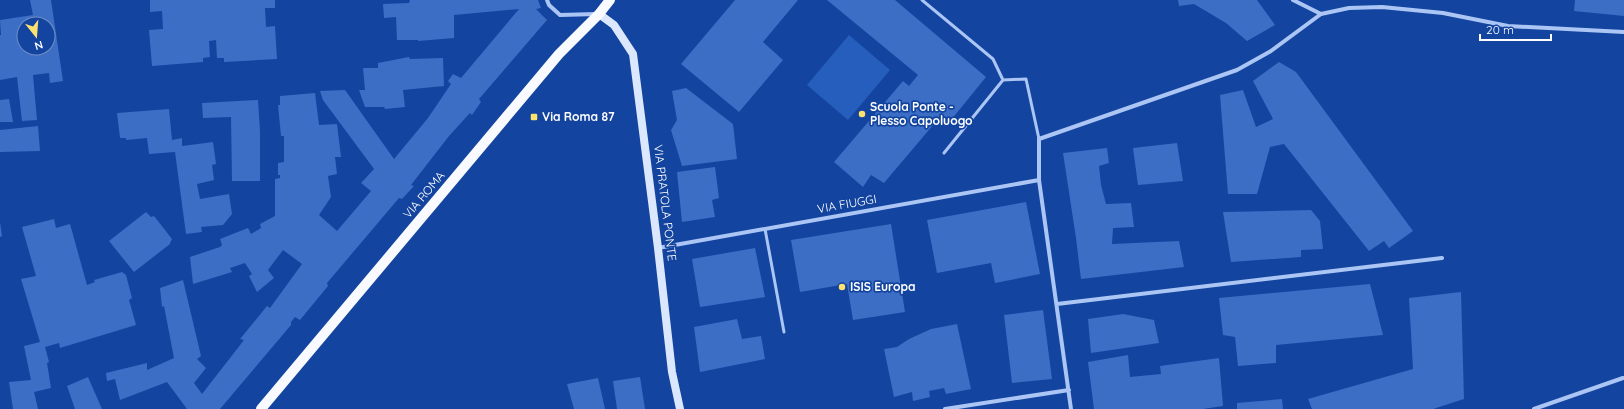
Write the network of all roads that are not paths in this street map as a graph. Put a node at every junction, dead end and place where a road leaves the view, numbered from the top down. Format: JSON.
{"nodes":[{"id":1,"x":547,"y":0,"type":"edge"},
{"id":2,"x":610,"y":0,"type":"edge"},
{"id":3,"x":922,"y":0,"type":"edge"},
{"id":4,"x":1293,"y":0,"type":"edge"},
{"id":5,"x":599,"y":14,"type":"junction"},
{"id":6,"x":1322,"y":14,"type":"junction"},
{"id":7,"x":1624,"y":32,"type":"edge"},
{"id":8,"x":1003,"y":80,"type":"junction"},
{"id":9,"x":1040,"y":139,"type":"junction"},
{"id":10,"x":944,"y":153,"type":"dead end"},
{"id":11,"x":1040,"y":180,"type":"junction"},
{"id":12,"x":765,"y":229,"type":"junction"},
{"id":13,"x":658,"y":248,"type":"junction"},
{"id":14,"x":1442,"y":258,"type":"dead end"},
{"id":15,"x":1057,"y":304,"type":"junction"},
{"id":16,"x":784,"y":332,"type":"dead end"},
{"id":17,"x":1623,"y":378,"type":"dead end"},
{"id":18,"x":1069,"y":390,"type":"junction"},
{"id":19,"x":260,"y":409,"type":"edge"},
{"id":20,"x":680,"y":409,"type":"edge"},
{"id":21,"x":945,"y":409,"type":"edge"},
{"id":22,"x":1071,"y":409,"type":"edge"},
{"id":23,"x":1534,"y":409,"type":"edge"}],
"edges":[{"from":1,"to":5,"type":"street"},
{"from":2,"to":5,"type":"main road","name":"VIA ROMA"},
{"from":3,"to":8,"type":"lane"},
{"from":4,"to":6,"type":"street"},
{"from":5,"to":13,"type":"main road","name":"VIA PRATOLA PONTE"},
{"from":5,"to":19,"type":"main road","name":"VIA ROMA"},
{"from":6,"to":7,"type":"street"},
{"from":6,"to":9,"type":"street"},
{"from":8,"to":9,"type":"lane"},
{"from":8,"to":10,"type":"lane"},
{"from":9,"to":11,"type":"street"},
{"from":11,"to":12,"type":"street","name":"VIA FIUGGI"},
{"from":11,"to":15,"type":"street"},
{"from":12,"to":13,"type":"street","name":"VIA FIUGGI"},
{"from":12,"to":16,"type":"lane"},
{"from":13,"to":20,"type":"main road","name":"VIA PRATOLA PONTE"},
{"from":14,"to":15,"type":"street"},
{"from":15,"to":18,"type":"street"},
{"from":17,"to":23,"type":"street"},
{"from":18,"to":21,"type":"street"},
{"from":18,"to":22,"type":"street"}]}
